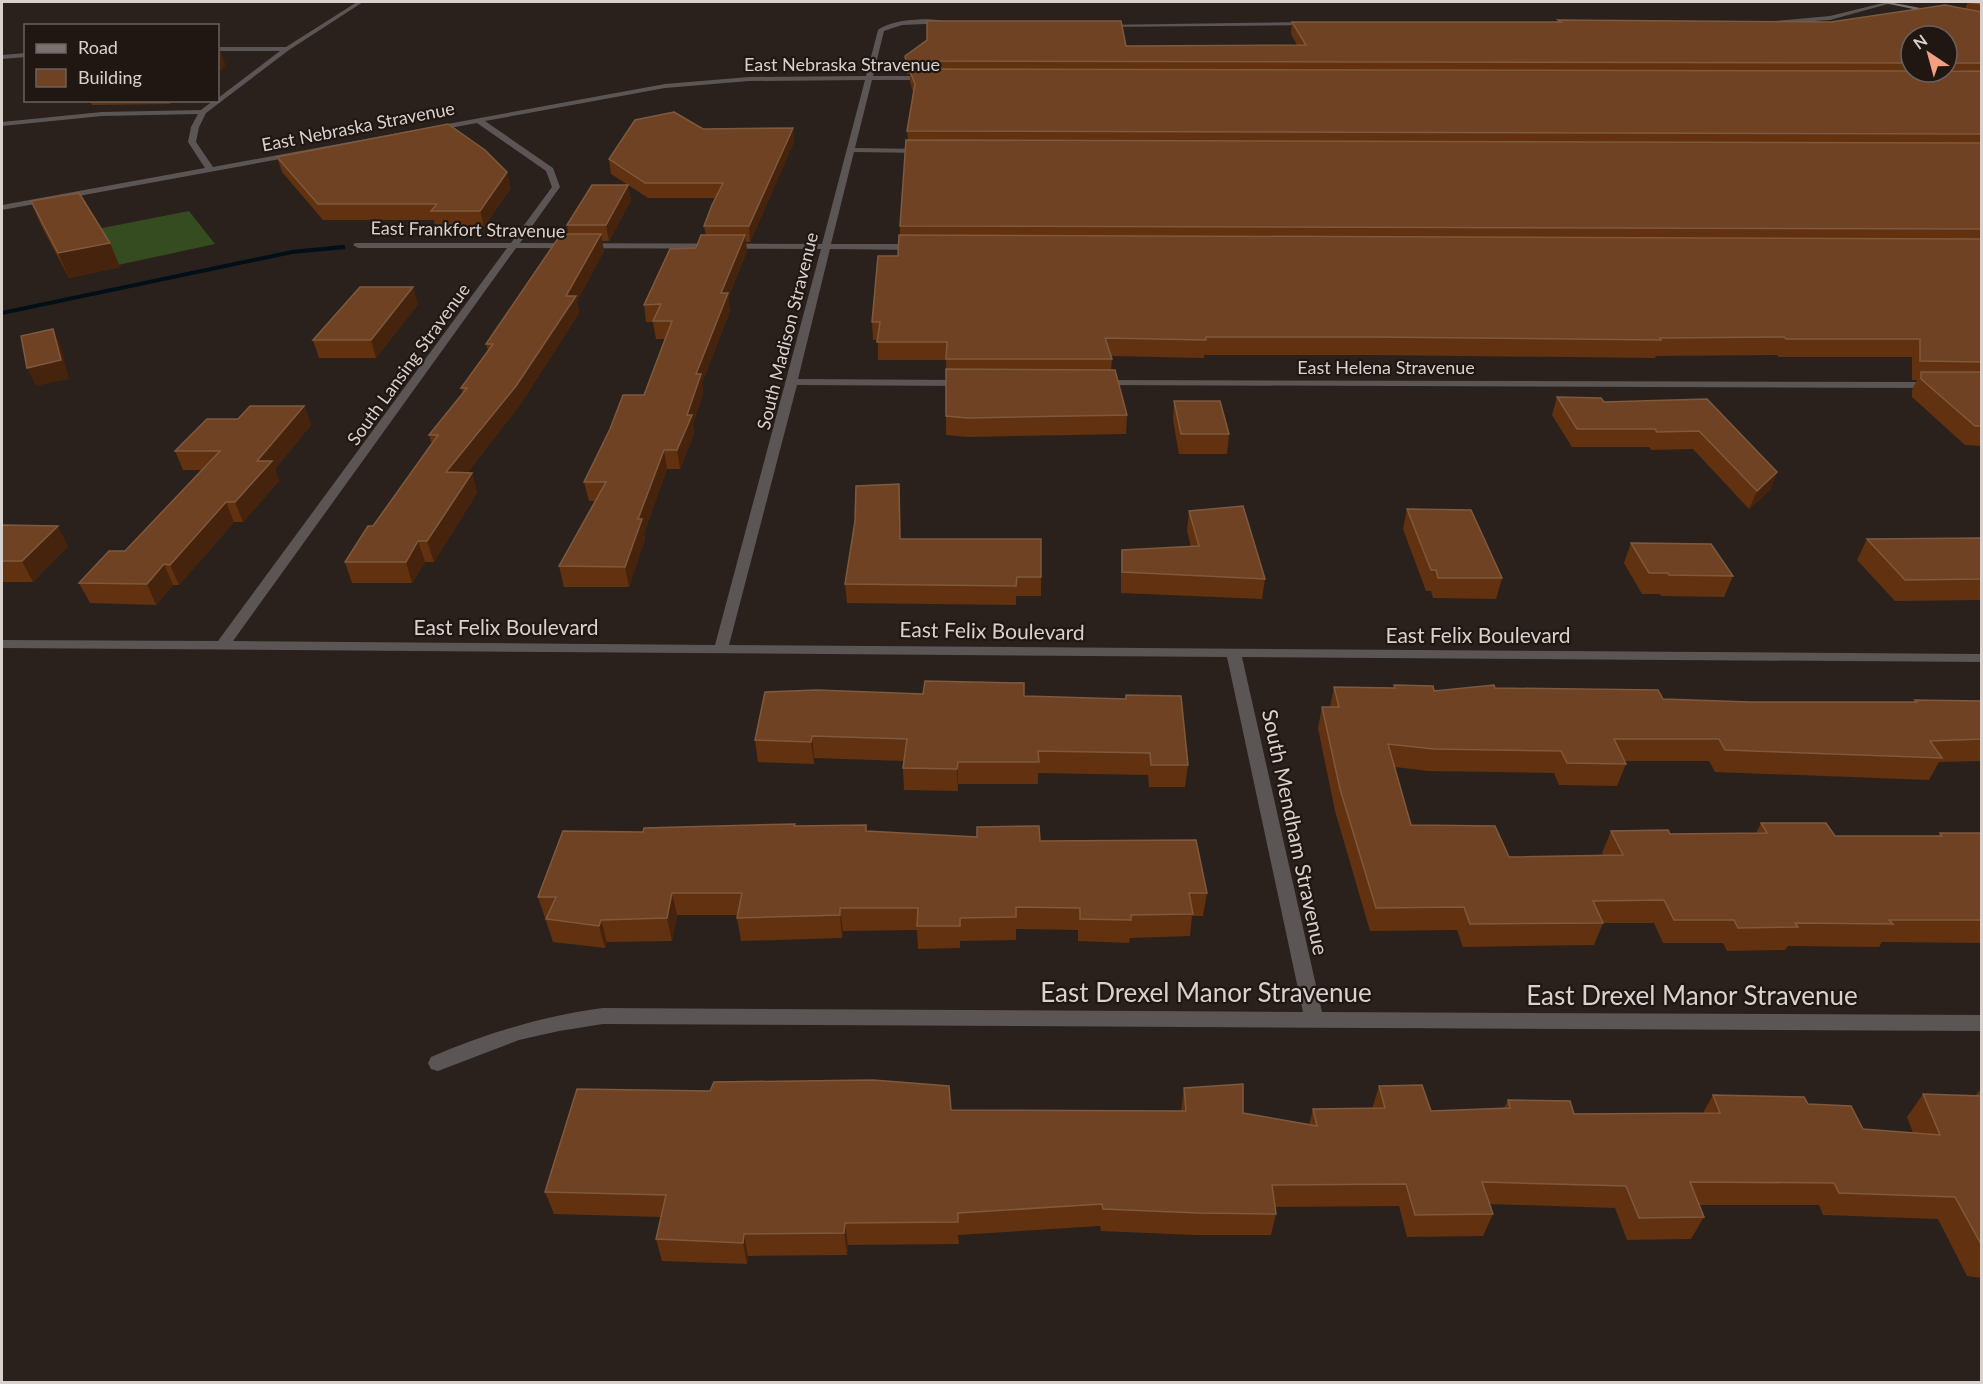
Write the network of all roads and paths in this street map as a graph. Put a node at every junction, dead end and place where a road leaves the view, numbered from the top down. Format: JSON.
{"nodes":[{"id":1,"x":360,"y":2,"type":"edge"},
{"id":2,"x":1887,"y":2,"type":"edge"},
{"id":3,"x":1921,"y":2,"type":"edge"},
{"id":4,"x":1941,"y":5,"type":"edge"},
{"id":5,"x":1946,"y":14,"type":"edge"},
{"id":6,"x":1758,"y":22,"type":"edge"},
{"id":7,"x":948,"y":23,"type":"edge"},
{"id":8,"x":1315,"y":24,"type":"edge"},
{"id":9,"x":1092,"y":25,"type":"edge"},
{"id":10,"x":287,"y":49,"type":"junction"},
{"id":11,"x":219,"y":50,"type":"edge"},
{"id":12,"x":24,"y":55,"type":"edge"},
{"id":13,"x":2,"y":57,"type":"edge"},
{"id":14,"x":870,"y":78,"type":"junction"},
{"id":15,"x":942,"y":78,"type":"edge"},
{"id":16,"x":219,"y":100,"type":"edge"},
{"id":17,"x":216,"y":102,"type":"edge"},
{"id":18,"x":203,"y":112,"type":"junction"},
{"id":19,"x":477,"y":119,"type":"junction"},
{"id":20,"x":2,"y":124,"type":"edge"},
{"id":21,"x":852,"y":150,"type":"junction"},
{"id":22,"x":936,"y":151,"type":"edge"},
{"id":23,"x":210,"y":169,"type":"junction"},
{"id":24,"x":2,"y":208,"type":"edge"},
{"id":25,"x":358,"y":245,"type":"dead end"},
{"id":26,"x":514,"y":247,"type":"junction"},
{"id":27,"x":825,"y":247,"type":"junction"},
{"id":28,"x":933,"y":247,"type":"edge"},
{"id":29,"x":791,"y":382,"type":"junction"},
{"id":30,"x":982,"y":383,"type":"edge"},
{"id":31,"x":1089,"y":383,"type":"edge"},
{"id":32,"x":1946,"y":385,"type":"edge"},
{"id":33,"x":2,"y":644,"type":"edge"},
{"id":34,"x":222,"y":646,"type":"junction"},
{"id":35,"x":721,"y":648,"type":"junction"},
{"id":36,"x":1234,"y":654,"type":"junction"},
{"id":37,"x":1982,"y":658,"type":"edge"},
{"id":38,"x":1314,"y":1020,"type":"junction"},
{"id":39,"x":1982,"y":1023,"type":"edge"},
{"id":40,"x":438,"y":1063,"type":"dead end"}],
"edges":[{"from":1,"to":10,"type":"street"},
{"from":2,"to":5,"type":"main road"},
{"from":2,"to":6,"type":"street"},
{"from":3,"to":4,"type":"main road"},
{"from":7,"to":14,"type":"street","name":"South Madison Stravenue"},
{"from":8,"to":9,"type":"street"},
{"from":10,"to":11,"type":"street"},
{"from":10,"to":16,"type":"street"},
{"from":12,"to":13,"type":"street"},
{"from":14,"to":15,"type":"street","name":"East Nebraska Stravenue"},
{"from":14,"to":19,"type":"street","name":"East Nebraska Stravenue"},
{"from":14,"to":21,"type":"street","name":"South Madison Stravenue"},
{"from":17,"to":18,"type":"street"},
{"from":18,"to":20,"type":"street"},
{"from":18,"to":23,"type":"street"},
{"from":19,"to":23,"type":"street","name":"East Nebraska Stravenue"},
{"from":19,"to":26,"type":"street","name":"South Lansing Stravenue"},
{"from":21,"to":22,"type":"street"},
{"from":21,"to":27,"type":"street","name":"South Madison Stravenue"},
{"from":23,"to":24,"type":"street","name":"East Nebraska Stravenue"},
{"from":25,"to":26,"type":"street","name":"East Frankfort Stravenue"},
{"from":26,"to":27,"type":"street","name":"East Frankfort Stravenue"},
{"from":26,"to":34,"type":"street","name":"South Lansing Stravenue"},
{"from":27,"to":28,"type":"street","name":"East Frankfort Stravenue"},
{"from":27,"to":29,"type":"street","name":"South Madison Stravenue"},
{"from":29,"to":30,"type":"street"},
{"from":29,"to":35,"type":"street","name":"South Madison Stravenue"},
{"from":31,"to":32,"type":"street","name":"East Helena Stravenue"},
{"from":33,"to":34,"type":"street","name":"East Felix Boulevard"},
{"from":34,"to":35,"type":"street","name":"East Felix Boulevard"},
{"from":35,"to":36,"type":"street","name":"East Felix Boulevard"},
{"from":36,"to":37,"type":"street","name":"East Felix Boulevard"},
{"from":36,"to":38,"type":"street","name":"South Mendham Stravenue"},
{"from":38,"to":39,"type":"street","name":"East Drexel Manor Stravenue"},
{"from":38,"to":40,"type":"street","name":"East Drexel Manor Stravenue"}]}
